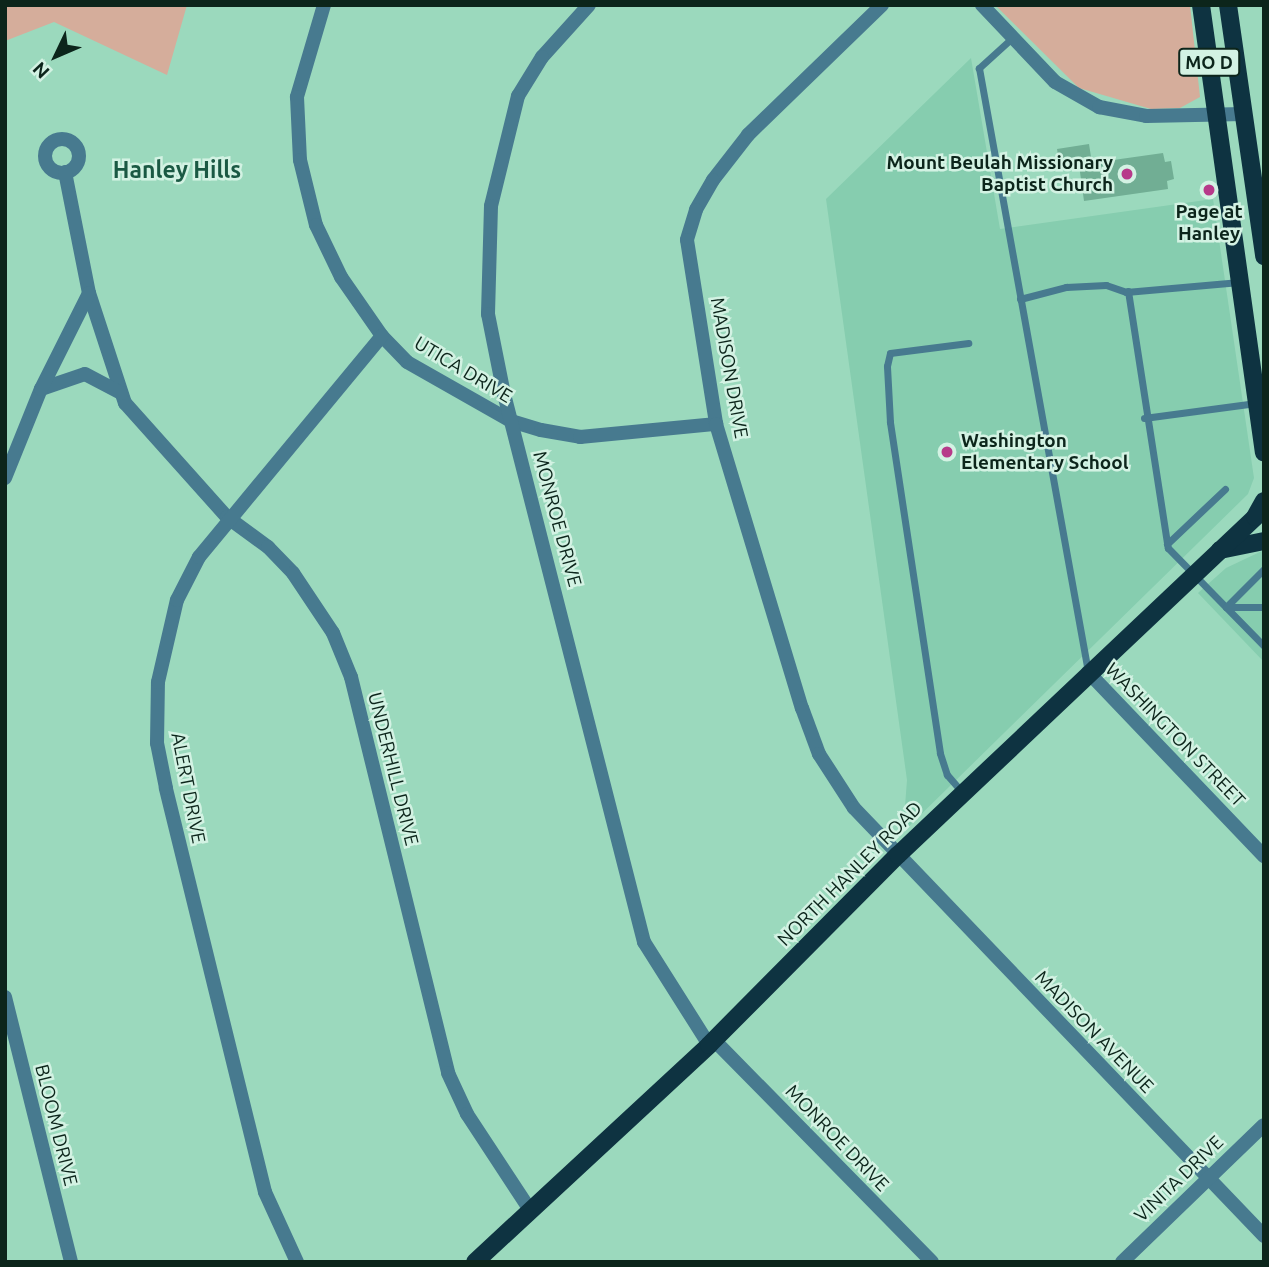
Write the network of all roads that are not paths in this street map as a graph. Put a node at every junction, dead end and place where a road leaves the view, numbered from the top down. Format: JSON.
{"nodes":[{"id":1,"x":324,"y":5,"type":"edge"},
{"id":2,"x":589,"y":5,"type":"edge"},
{"id":3,"x":882,"y":5,"type":"edge"},
{"id":4,"x":982,"y":5,"type":"edge"},
{"id":5,"x":1201,"y":5,"type":"edge"},
{"id":6,"x":1228,"y":5,"type":"edge"},
{"id":7,"x":1012,"y":38,"type":"junction"},
{"id":8,"x":1244,"y":114,"type":"junction"},
{"id":9,"x":1217,"y":118,"type":"junction"},
{"id":10,"x":65,"y":172,"type":"dead end"},
{"id":11,"x":1264,"y":256,"type":"edge"},
{"id":12,"x":1240,"y":281,"type":"junction"},
{"id":13,"x":1128,"y":291,"type":"junction"},
{"id":14,"x":89,"y":293,"type":"junction"},
{"id":15,"x":1020,"y":299,"type":"junction"},
{"id":16,"x":382,"y":336,"type":"junction"},
{"id":17,"x":968,"y":343,"type":"dead end"},
{"id":18,"x":41,"y":389,"type":"junction"},
{"id":19,"x":121,"y":393,"type":"junction"},
{"id":20,"x":1260,"y":409,"type":"edge"},
{"id":21,"x":1144,"y":418,"type":"junction"},
{"id":22,"x":510,"y":421,"type":"junction"},
{"id":23,"x":716,"y":424,"type":"junction"},
{"id":24,"x":1264,"y":453,"type":"edge"},
{"id":25,"x":5,"y":478,"type":"edge"},
{"id":26,"x":1225,"y":489,"type":"dead end"},
{"id":27,"x":1261,"y":510,"type":"edge"},
{"id":28,"x":227,"y":517,"type":"junction"},
{"id":29,"x":1264,"y":541,"type":"edge"},
{"id":30,"x":1167,"y":544,"type":"junction"},
{"id":31,"x":1220,"y":550,"type":"junction"},
{"id":32,"x":1264,"y":569,"type":"edge"},
{"id":33,"x":1192,"y":575,"type":"junction"},
{"id":34,"x":1253,"y":580,"type":"junction"},
{"id":35,"x":1264,"y":580,"type":"edge"},
{"id":36,"x":1226,"y":607,"type":"junction"},
{"id":37,"x":1264,"y":607,"type":"edge"},
{"id":38,"x":1264,"y":646,"type":"edge"},
{"id":39,"x":1088,"y":672,"type":"junction"},
{"id":40,"x":963,"y":793,"type":"junction"},
{"id":41,"x":898,"y":855,"type":"junction"},
{"id":42,"x":1264,"y":856,"type":"edge"},
{"id":43,"x":5,"y":997,"type":"edge"},
{"id":44,"x":712,"y":1043,"type":"junction"},
{"id":45,"x":1264,"y":1125,"type":"edge"},
{"id":46,"x":1206,"y":1177,"type":"junction"},
{"id":47,"x":530,"y":1210,"type":"junction"},
{"id":48,"x":1264,"y":1236,"type":"edge"},
{"id":49,"x":71,"y":1262,"type":"edge"},
{"id":50,"x":297,"y":1262,"type":"edge"},
{"id":51,"x":475,"y":1262,"type":"edge"},
{"id":52,"x":932,"y":1262,"type":"edge"},
{"id":53,"x":1122,"y":1262,"type":"edge"}],
"edges":[{"from":1,"to":16,"type":"street","name":"UTICA DRIVE"},
{"from":2,"to":22,"type":"street","name":"MONROE DRIVE"},
{"from":3,"to":23,"type":"street","name":"MADISON DRIVE"},
{"from":4,"to":7,"type":"street"},
{"from":5,"to":9,"type":"main road","number":"MO D"},
{"from":6,"to":8,"type":"main road","number":"MO D"},
{"from":7,"to":9,"type":"street"},
{"from":7,"to":15,"type":"lane"},
{"from":8,"to":9,"type":"street"},
{"from":8,"to":11,"type":"main road","number":"MO D"},
{"from":9,"to":12,"type":"main road","number":"MO D"},
{"from":10,"to":14,"type":"street","name":"UNDERHILL DRIVE"},
{"from":12,"to":13,"type":"lane"},
{"from":12,"to":20,"type":"main road","number":"MO D"},
{"from":13,"to":15,"type":"lane"},
{"from":13,"to":21,"type":"lane"},
{"from":14,"to":18,"type":"street"},
{"from":14,"to":19,"type":"street","name":"UNDERHILL DRIVE"},
{"from":15,"to":39,"type":"lane"},
{"from":16,"to":22,"type":"street","name":"UTICA DRIVE"},
{"from":16,"to":28,"type":"street","name":"ALERT DRIVE"},
{"from":17,"to":40,"type":"lane"},
{"from":18,"to":19,"type":"street","name":"UNDERHILL DRIVE"},
{"from":18,"to":25,"type":"street"},
{"from":19,"to":28,"type":"street","name":"UNDERHILL DRIVE"},
{"from":20,"to":21,"type":"lane"},
{"from":20,"to":24,"type":"main road","number":"MO D"},
{"from":21,"to":30,"type":"lane"},
{"from":22,"to":23,"type":"street","name":"UTICA DRIVE"},
{"from":22,"to":44,"type":"street","name":"MONROE DRIVE"},
{"from":23,"to":41,"type":"street","name":"MADISON DRIVE"},
{"from":26,"to":30,"type":"lane"},
{"from":27,"to":31,"type":"main road","name":"NORTH HANLEY ROAD"},
{"from":28,"to":47,"type":"street","name":"UNDERHILL DRIVE"},
{"from":28,"to":50,"type":"street","name":"ALERT DRIVE"},
{"from":29,"to":31,"type":"main road"},
{"from":30,"to":33,"type":"lane"},
{"from":31,"to":33,"type":"main road","name":"NORTH HANLEY ROAD"},
{"from":32,"to":34,"type":"lane"},
{"from":33,"to":36,"type":"lane"},
{"from":33,"to":39,"type":"main road","name":"NORTH HANLEY ROAD"},
{"from":34,"to":35,"type":"lane"},
{"from":34,"to":36,"type":"lane"},
{"from":36,"to":37,"type":"lane"},
{"from":36,"to":38,"type":"lane"},
{"from":39,"to":40,"type":"main road","name":"NORTH HANLEY ROAD"},
{"from":39,"to":42,"type":"street","name":"WASHINGTON STREET"},
{"from":40,"to":41,"type":"main road","name":"NORTH HANLEY ROAD"},
{"from":41,"to":44,"type":"main road","name":"NORTH HANLEY ROAD"},
{"from":41,"to":46,"type":"street","name":"MADISON AVENUE"},
{"from":43,"to":49,"type":"street","name":"BLOOM DRIVE"},
{"from":44,"to":47,"type":"main road","name":"NORTH HANLEY ROAD"},
{"from":44,"to":52,"type":"street","name":"MONROE DRIVE"},
{"from":45,"to":46,"type":"street","name":"VINITA DRIVE"},
{"from":46,"to":48,"type":"street","name":"MADISON AVENUE"},
{"from":46,"to":53,"type":"street","name":"VINITA DRIVE"},
{"from":47,"to":51,"type":"main road","name":"NORTH HANLEY ROAD"}]}
